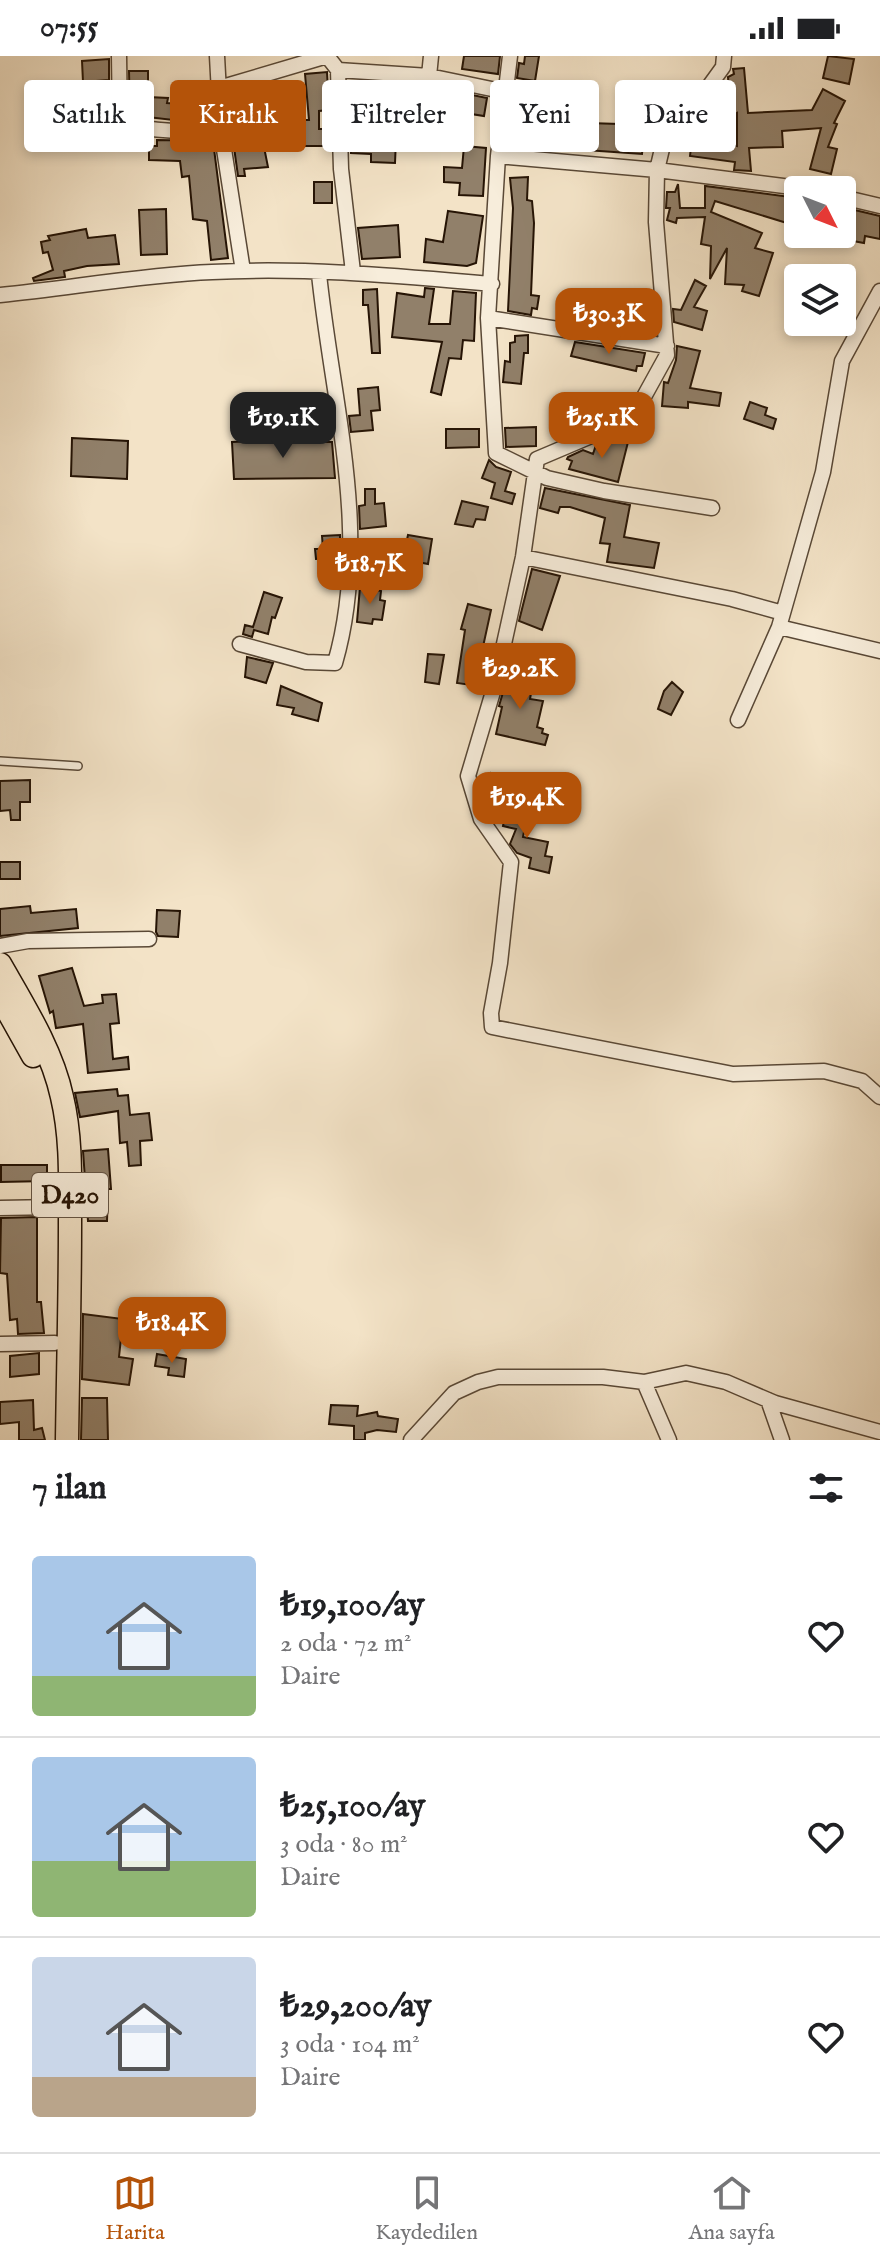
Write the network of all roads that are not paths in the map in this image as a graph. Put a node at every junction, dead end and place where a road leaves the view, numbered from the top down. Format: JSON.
{"nodes":[{"id":1,"x":119,"y":56,"type":"edge"},
{"id":2,"x":217,"y":56,"type":"edge"},
{"id":3,"x":431,"y":56,"type":"edge"},
{"id":4,"x":510,"y":56,"type":"edge"},
{"id":5,"x":724,"y":56,"type":"edge"},
{"id":6,"x":338,"y":70,"type":"junction"},
{"id":7,"x":429,"y":76,"type":"junction"},
{"id":8,"x":119,"y":80,"type":"edge"},
{"id":9,"x":218,"y":80,"type":"edge"},
{"id":10,"x":246,"y":80,"type":"edge"},
{"id":11,"x":507,"y":80,"type":"edge"},
{"id":12,"x":490,"y":89,"type":"edge"},
{"id":13,"x":224,"y":152,"type":"edge"},
{"id":14,"x":498,"y":152,"type":"edge"},
{"id":15,"x":498,"y":156,"type":"junction"},
{"id":16,"x":657,"y":170,"type":"junction"},
{"id":17,"x":784,"y":186,"type":"edge"},
{"id":18,"x":856,"y":200,"type":"edge"},
{"id":19,"x":880,"y":206,"type":"edge"},
{"id":20,"x":243,"y":271,"type":"junction"},
{"id":21,"x":353,"y":272,"type":"junction"},
{"id":22,"x":319,"y":274,"type":"junction"},
{"id":23,"x":492,"y":284,"type":"junction"},
{"id":24,"x":880,"y":291,"type":"edge"},
{"id":25,"x":0,"y":295,"type":"edge"},
{"id":26,"x":488,"y":318,"type":"junction"},
{"id":27,"x":667,"y":346,"type":"junction"},
{"id":28,"x":535,"y":473,"type":"junction"},
{"id":29,"x":712,"y":508,"type":"dead end"},
{"id":30,"x":523,"y":557,"type":"junction"},
{"id":31,"x":781,"y":620,"type":"junction"},
{"id":32,"x":240,"y":644,"type":"dead end"},
{"id":33,"x":880,"y":651,"type":"edge"},
{"id":34,"x":738,"y":720,"type":"dead end"},
{"id":35,"x":0,"y":761,"type":"edge"},
{"id":36,"x":78,"y":766,"type":"dead end"},
{"id":37,"x":149,"y":939,"type":"dead end"},
{"id":38,"x":0,"y":946,"type":"edge"},
{"id":39,"x":0,"y":964,"type":"edge"},
{"id":40,"x":0,"y":997,"type":"edge"},
{"id":41,"x":880,"y":1097,"type":"edge"},
{"id":42,"x":55,"y":1207,"type":"junction"},
{"id":43,"x":0,"y":1208,"type":"edge"},
{"id":44,"x":55,"y":1343,"type":"junction"},
{"id":45,"x":0,"y":1344,"type":"edge"},
{"id":46,"x":644,"y":1382,"type":"junction"},
{"id":47,"x":768,"y":1400,"type":"junction"},
{"id":48,"x":880,"y":1432,"type":"edge"},
{"id":49,"x":55,"y":1440,"type":"edge"},
{"id":50,"x":67,"y":1440,"type":"edge"},
{"id":51,"x":411,"y":1440,"type":"edge"},
{"id":52,"x":669,"y":1440,"type":"edge"},
{"id":53,"x":782,"y":1440,"type":"edge"}],
"edges":[{"from":1,"to":8,"type":"street"},
{"from":2,"to":9,"type":"street"},
{"from":3,"to":7,"type":"street"},
{"from":4,"to":11,"type":"street"},
{"from":5,"to":16,"type":"street"},
{"from":6,"to":7,"type":"street"},
{"from":6,"to":10,"type":"street"},
{"from":6,"to":21,"type":"street"},
{"from":7,"to":12,"type":"street"},
{"from":13,"to":20,"type":"street"},
{"from":14,"to":15,"type":"street"},
{"from":15,"to":16,"type":"street"},
{"from":15,"to":23,"type":"street"},
{"from":16,"to":17,"type":"street"},
{"from":16,"to":27,"type":"street"},
{"from":18,"to":19,"type":"street"},
{"from":20,"to":22,"type":"street"},
{"from":20,"to":25,"type":"street"},
{"from":21,"to":22,"type":"street"},
{"from":21,"to":23,"type":"street"},
{"from":22,"to":32,"type":"street"},
{"from":23,"to":26,"type":"street"},
{"from":24,"to":31,"type":"street"},
{"from":26,"to":27,"type":"street"},
{"from":26,"to":28,"type":"street"},
{"from":27,"to":28,"type":"street"},
{"from":28,"to":29,"type":"street"},
{"from":28,"to":30,"type":"street"},
{"from":30,"to":31,"type":"street"},
{"from":30,"to":41,"type":"street"},
{"from":31,"to":33,"type":"street"},
{"from":31,"to":34,"type":"street"},
{"from":35,"to":36,"type":"lane"},
{"from":37,"to":38,"type":"street"},
{"from":39,"to":50,"type":"highway","number":"D420"},
{"from":40,"to":42,"type":"highway","number":"D420"},
{"from":42,"to":43,"type":"street"},
{"from":42,"to":44,"type":"highway","number":"D420"},
{"from":44,"to":45,"type":"street"},
{"from":44,"to":49,"type":"highway","number":"D420"},
{"from":46,"to":47,"type":"street"},
{"from":46,"to":51,"type":"street"},
{"from":46,"to":52,"type":"street"},
{"from":47,"to":48,"type":"street"},
{"from":47,"to":53,"type":"street"}]}
